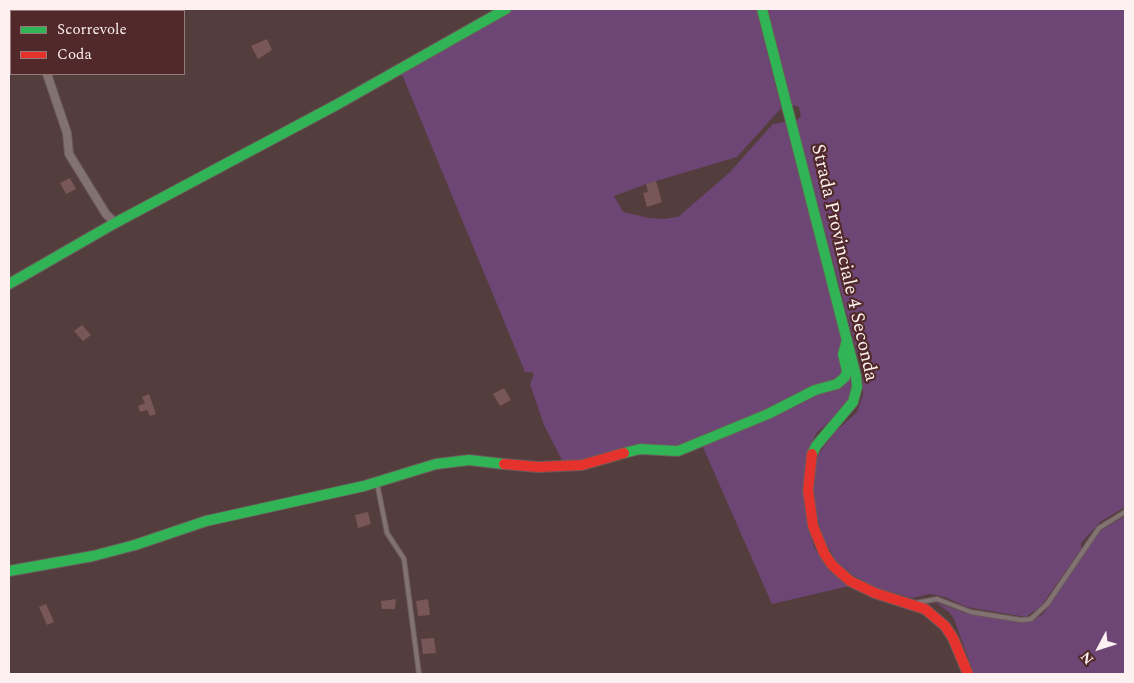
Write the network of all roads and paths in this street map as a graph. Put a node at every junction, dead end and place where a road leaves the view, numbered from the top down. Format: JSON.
{"nodes":[{"id":1,"x":506,"y":9,"type":"edge"},
{"id":2,"x":762,"y":9,"type":"edge"},
{"id":3,"x":47,"y":75,"type":"edge"},
{"id":4,"x":115,"y":223,"type":"junction"},
{"id":5,"x":9,"y":284,"type":"edge"},
{"id":6,"x":847,"y":340,"type":"junction"},
{"id":7,"x":377,"y":483,"type":"junction"},
{"id":8,"x":1125,"y":512,"type":"edge"},
{"id":9,"x":9,"y":571,"type":"edge"},
{"id":10,"x":912,"y":604,"type":"junction"},
{"id":11,"x":419,"y":674,"type":"edge"},
{"id":12,"x":968,"y":674,"type":"edge"}],
"edges":[{"from":1,"to":4,"type":"street"},
{"from":2,"to":6,"type":"street","name":"Strada Provinciale 4 Seconda"},
{"from":3,"to":4,"type":"street"},
{"from":4,"to":5,"type":"street"},
{"from":6,"to":7,"type":"street"},
{"from":6,"to":10,"type":"street","name":"Strada Provinciale 4 Seconda"},
{"from":7,"to":9,"type":"street"},
{"from":7,"to":11,"type":"lane"},
{"from":8,"to":10,"type":"lane"},
{"from":10,"to":12,"type":"street","name":"Strada Provinciale 4 Seconda"}]}
